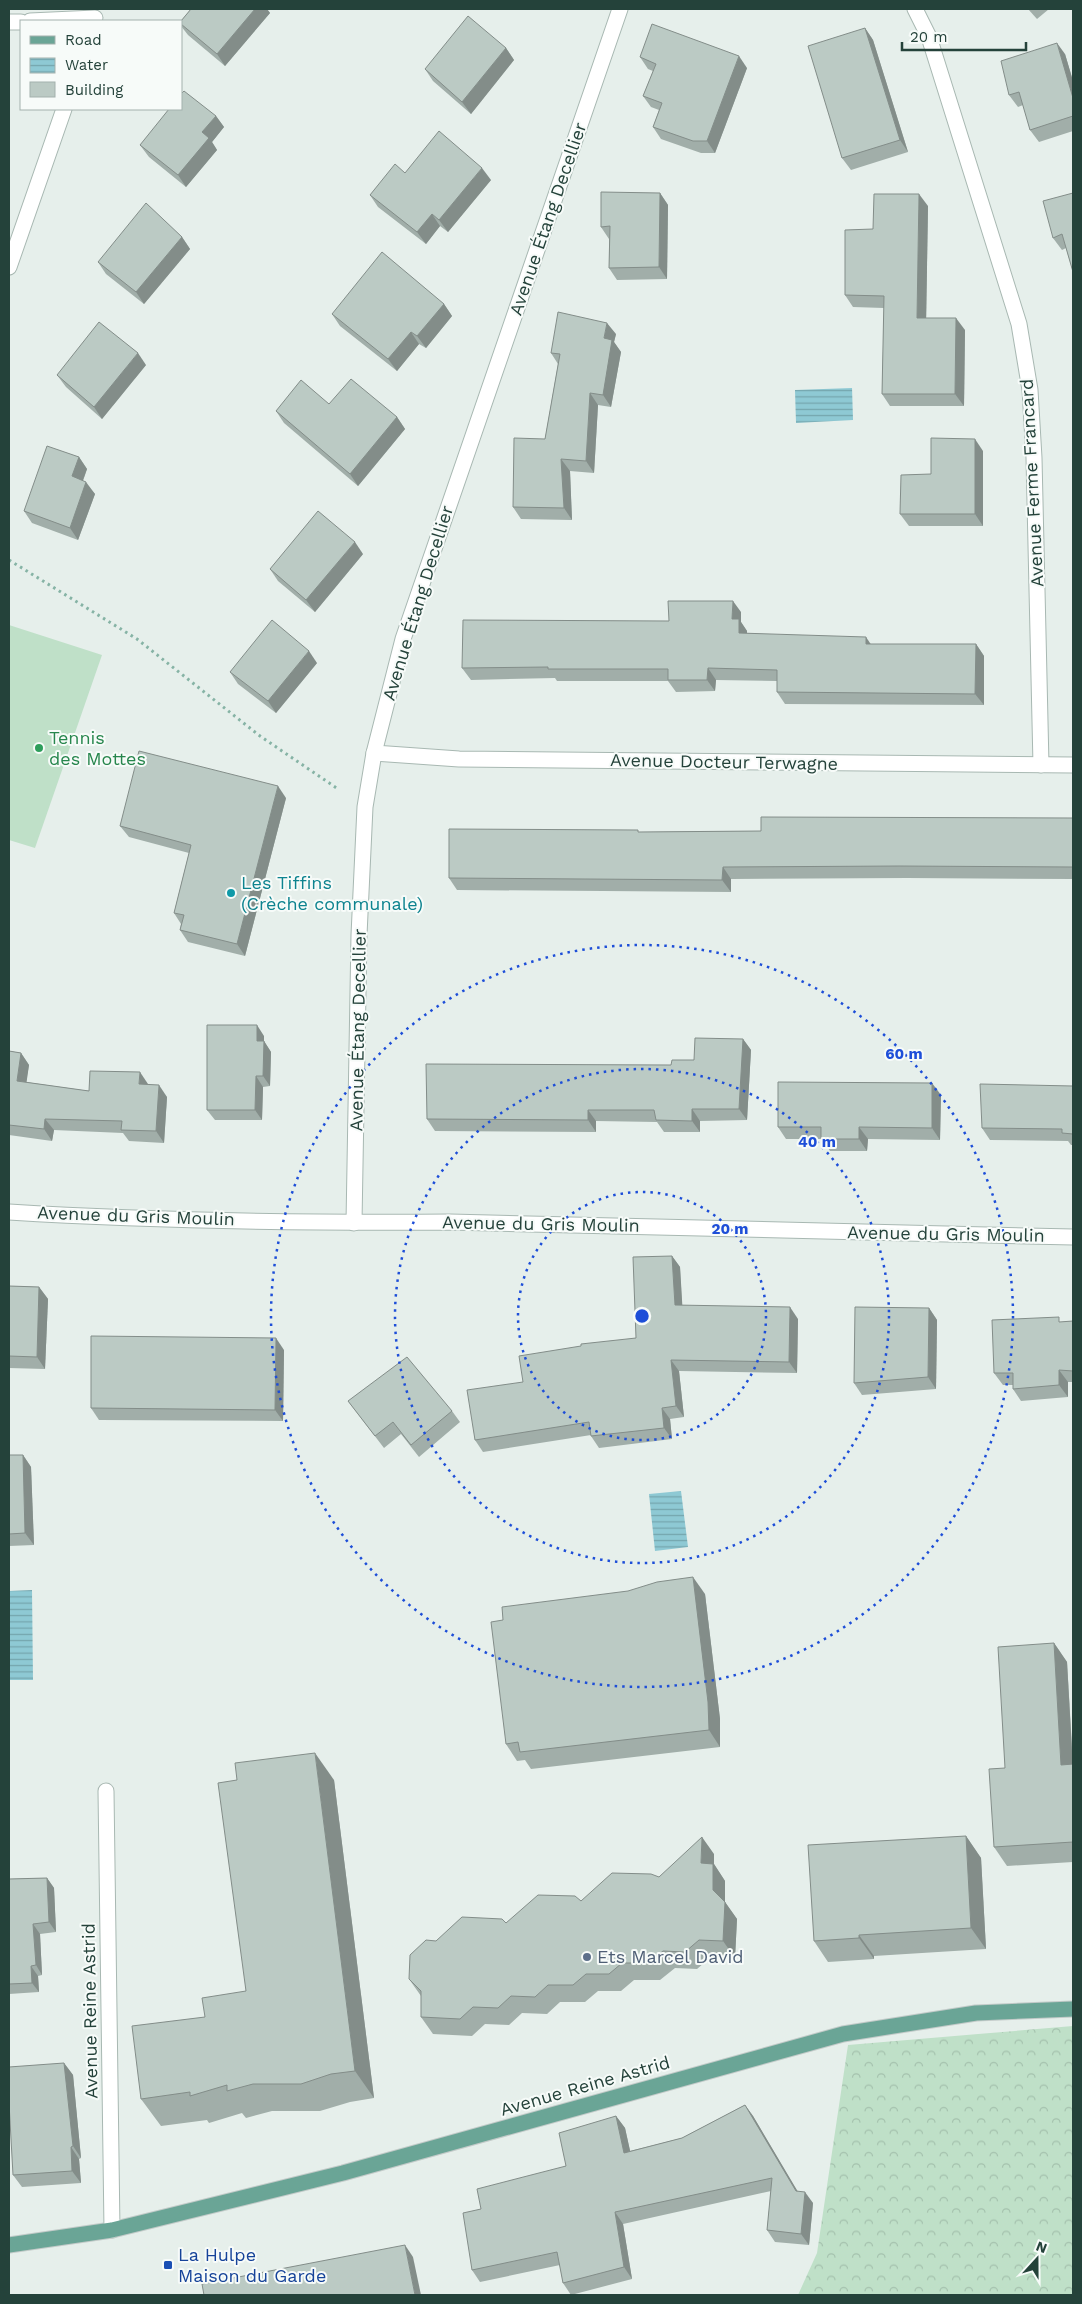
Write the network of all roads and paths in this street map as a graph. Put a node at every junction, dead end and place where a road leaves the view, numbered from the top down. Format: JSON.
{"nodes":[{"id":1,"x":620,"y":9,"type":"edge"},
{"id":2,"x":915,"y":9,"type":"edge"},
{"id":3,"x":96,"y":16,"type":"edge"},
{"id":4,"x":43,"y":20,"type":"edge"},
{"id":5,"x":64,"y":110,"type":"edge"},
{"id":6,"x":9,"y":267,"type":"edge"},
{"id":7,"x":9,"y":560,"type":"edge"},
{"id":8,"x":374,"y":753,"type":"junction"},
{"id":9,"x":1041,"y":765,"type":"junction"},
{"id":10,"x":1073,"y":765,"type":"edge"},
{"id":11,"x":365,"y":807,"type":"junction"},
{"id":12,"x":9,"y":1212,"type":"edge"},
{"id":13,"x":354,"y":1223,"type":"junction"},
{"id":14,"x":1073,"y":1237,"type":"edge"},
{"id":15,"x":106,"y":1791,"type":"dead end"},
{"id":16,"x":1073,"y":2009,"type":"edge"},
{"id":17,"x":112,"y":2230,"type":"junction"},
{"id":18,"x":9,"y":2245,"type":"edge"}],
"edges":[{"from":1,"to":8,"type":"street","name":"Avenue Étang Decellier"},
{"from":2,"to":9,"type":"street","name":"Avenue Ferme Francard"},
{"from":3,"to":4,"type":"street"},
{"from":5,"to":6,"type":"street"},
{"from":7,"to":11,"type":"path"},
{"from":8,"to":9,"type":"street","name":"Avenue Docteur Terwagne"},
{"from":8,"to":11,"type":"street","name":"Avenue Étang Decellier"},
{"from":9,"to":10,"type":"street","name":"Avenue Docteur Terwagne"},
{"from":11,"to":13,"type":"street","name":"Avenue Étang Decellier"},
{"from":12,"to":13,"type":"street","name":"Avenue du Gris Moulin"},
{"from":13,"to":14,"type":"street","name":"Avenue du Gris Moulin"},
{"from":15,"to":17,"type":"street","name":"Avenue Reine Astrid"},
{"from":16,"to":17,"type":"main road","name":"Avenue Reine Astrid"},
{"from":17,"to":18,"type":"main road","name":"Avenue Reine Astrid"}]}
